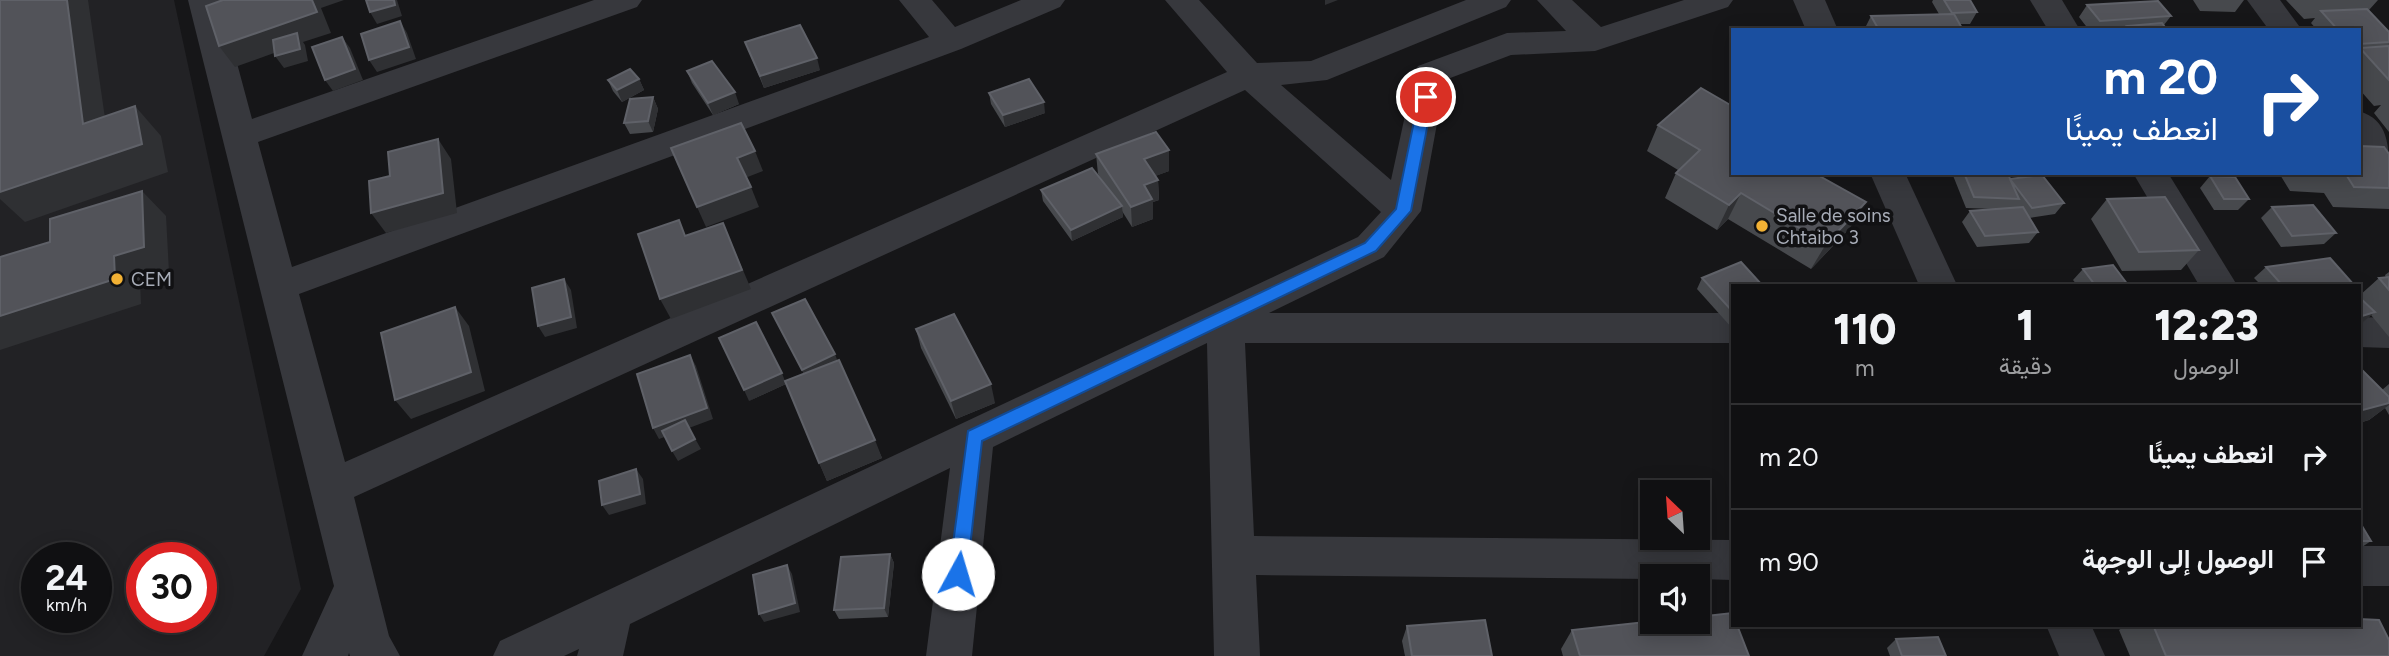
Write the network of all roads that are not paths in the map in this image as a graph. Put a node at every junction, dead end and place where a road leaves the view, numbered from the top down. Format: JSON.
{"nodes":[{"id":1,"x":626,"y":0,"type":"edge"},
{"id":2,"x":915,"y":0,"type":"edge"},
{"id":3,"x":1049,"y":0,"type":"edge"},
{"id":4,"x":1181,"y":0,"type":"edge"},
{"id":5,"x":1495,"y":0,"type":"edge"},
{"id":6,"x":1553,"y":0,"type":"edge"},
{"id":7,"x":1717,"y":0,"type":"edge"},
{"id":8,"x":1809,"y":0,"type":"edge"},
{"id":9,"x":2046,"y":0,"type":"edge"},
{"id":10,"x":2263,"y":0,"type":"edge"},
{"id":11,"x":215,"y":6,"type":"edge"},
{"id":12,"x":1821,"y":28,"type":"edge"},
{"id":13,"x":2063,"y":28,"type":"edge"},
{"id":14,"x":2284,"y":28,"type":"edge"},
{"id":15,"x":1595,"y":40,"type":"junction"},
{"id":16,"x":950,"y":41,"type":"junction"},
{"id":17,"x":1250,"y":75,"type":"junction"},
{"id":18,"x":2361,"y":126,"type":"edge"},
{"id":19,"x":239,"y":136,"type":"junction"},
{"id":20,"x":2389,"y":162,"type":"edge"},
{"id":21,"x":1888,"y":175,"type":"edge"},
{"id":22,"x":2151,"y":175,"type":"edge"},
{"id":23,"x":1403,"y":211,"type":"junction"},
{"id":24,"x":1938,"y":284,"type":"edge"},
{"id":25,"x":2217,"y":284,"type":"edge"},
{"id":26,"x":278,"y":287,"type":"junction"},
{"id":27,"x":1225,"y":322,"type":"junction"},
{"id":28,"x":1731,"y":328,"type":"edge"},
{"id":29,"x":2361,"y":332,"type":"edge"},
{"id":30,"x":2389,"y":333,"type":"edge"},
{"id":31,"x":974,"y":436,"type":"junction"},
{"id":32,"x":331,"y":488,"type":"junction"},
{"id":33,"x":1234,"y":555,"type":"junction"},
{"id":34,"x":1731,"y":560,"type":"edge"},
{"id":35,"x":2361,"y":566,"type":"edge"},
{"id":36,"x":2389,"y":566,"type":"edge"},
{"id":37,"x":356,"y":586,"type":"junction"},
{"id":38,"x":611,"y":610,"type":"junction"},
{"id":39,"x":2070,"y":627,"type":"edge"},
{"id":40,"x":325,"y":656,"type":"edge"},
{"id":41,"x":377,"y":656,"type":"edge"},
{"id":42,"x":516,"y":656,"type":"edge"},
{"id":43,"x":600,"y":656,"type":"edge"},
{"id":44,"x":949,"y":656,"type":"edge"},
{"id":45,"x":1237,"y":656,"type":"edge"},
{"id":46,"x":2082,"y":656,"type":"edge"}],
"edges":[{"from":1,"to":19,"type":"street"},
{"from":2,"to":16,"type":"street"},
{"from":3,"to":16,"type":"street"},
{"from":4,"to":17,"type":"street"},
{"from":5,"to":17,"type":"street"},
{"from":6,"to":15,"type":"street"},
{"from":7,"to":15,"type":"street"},
{"from":8,"to":12,"type":"street"},
{"from":9,"to":13,"type":"street"},
{"from":10,"to":14,"type":"street"},
{"from":11,"to":19,"type":"street"},
{"from":15,"to":23,"type":"street"},
{"from":16,"to":26,"type":"street"},
{"from":17,"to":23,"type":"street"},
{"from":17,"to":32,"type":"street"},
{"from":18,"to":20,"type":"street"},
{"from":19,"to":26,"type":"street"},
{"from":21,"to":24,"type":"street"},
{"from":22,"to":25,"type":"street"},
{"from":23,"to":27,"type":"street"},
{"from":26,"to":32,"type":"street"},
{"from":27,"to":28,"type":"street"},
{"from":27,"to":31,"type":"street"},
{"from":27,"to":33,"type":"street"},
{"from":29,"to":30,"type":"street"},
{"from":31,"to":38,"type":"street"},
{"from":31,"to":44,"type":"street"},
{"from":32,"to":37,"type":"street"},
{"from":33,"to":34,"type":"street"},
{"from":33,"to":45,"type":"street"},
{"from":35,"to":36,"type":"street"},
{"from":37,"to":40,"type":"street"},
{"from":37,"to":41,"type":"street"},
{"from":38,"to":42,"type":"street"},
{"from":38,"to":43,"type":"street"},
{"from":39,"to":46,"type":"street"}]}
